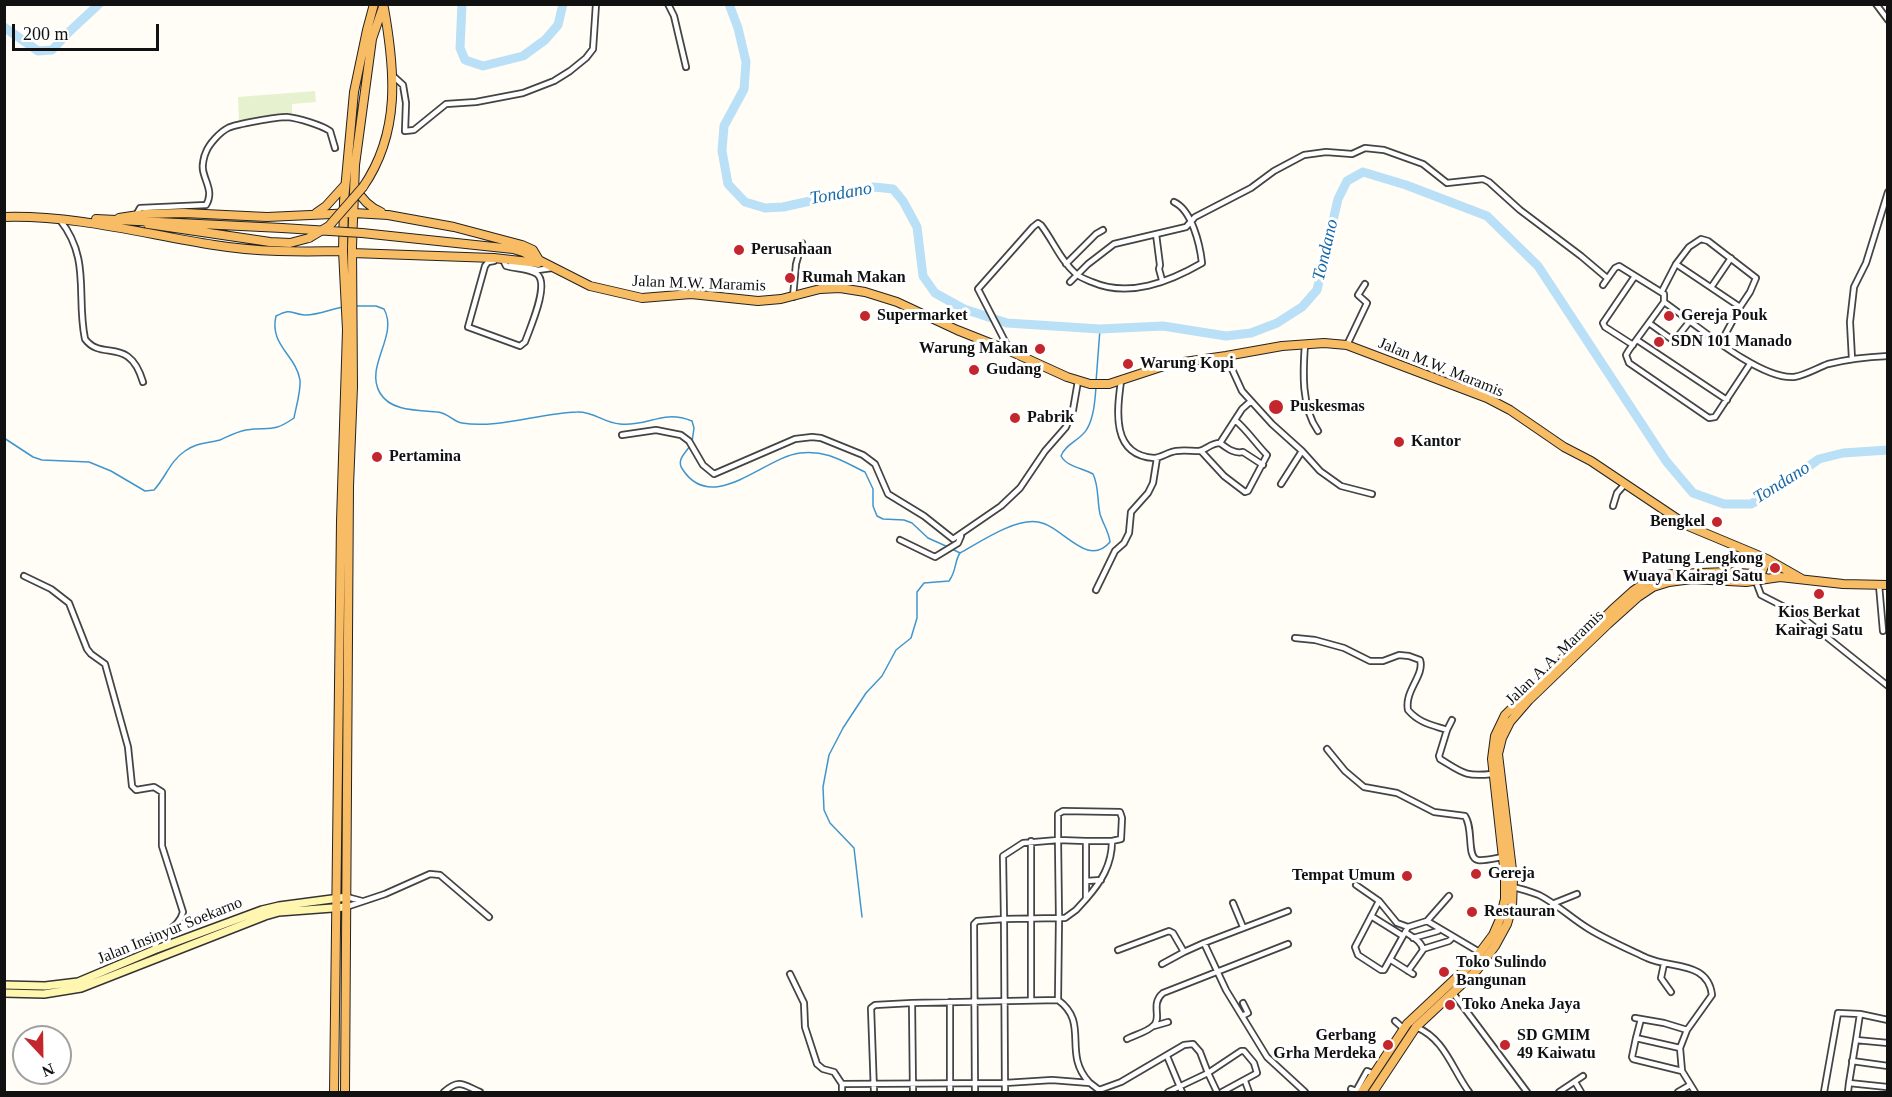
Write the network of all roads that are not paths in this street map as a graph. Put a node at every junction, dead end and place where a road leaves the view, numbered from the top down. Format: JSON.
{"nodes":[{"id":1,"x":374,"y":4,"type":"edge"},
{"id":2,"x":596,"y":4,"type":"edge"},
{"id":3,"x":668,"y":4,"type":"edge"},
{"id":4,"x":1876,"y":4,"type":"edge"},
{"id":5,"x":384,"y":5,"type":"edge"},
{"id":6,"x":1887,"y":20,"type":"edge"},
{"id":7,"x":686,"y":67,"type":"dead end"},
{"id":8,"x":392,"y":75,"type":"junction"},
{"id":9,"x":334,"y":148,"type":"dead end"},
{"id":10,"x":354,"y":180,"type":"junction"},
{"id":11,"x":345,"y":185,"type":"junction"},
{"id":12,"x":1887,"y":192,"type":"edge"},
{"id":13,"x":1174,"y":202,"type":"dead end"},
{"id":14,"x":344,"y":213,"type":"junction"},
{"id":15,"x":354,"y":213,"type":"junction"},
{"id":16,"x":136,"y":215,"type":"junction"},
{"id":17,"x":311,"y":215,"type":"junction"},
{"id":18,"x":388,"y":215,"type":"junction"},
{"id":19,"x":4,"y":217,"type":"edge"},
{"id":20,"x":58,"y":218,"type":"junction"},
{"id":21,"x":119,"y":218,"type":"junction"},
{"id":22,"x":70,"y":219,"type":"junction"},
{"id":23,"x":128,"y":219,"type":"junction"},
{"id":24,"x":1191,"y":223,"type":"junction"},
{"id":25,"x":1103,"y":231,"type":"dead end"},
{"id":26,"x":1156,"y":234,"type":"junction"},
{"id":27,"x":802,"y":243,"type":"dead end"},
{"id":28,"x":343,"y":251,"type":"junction"},
{"id":29,"x":352,"y":253,"type":"junction"},
{"id":30,"x":1731,"y":258,"type":"junction"},
{"id":31,"x":504,"y":262,"type":"junction"},
{"id":32,"x":546,"y":264,"type":"junction"},
{"id":33,"x":1066,"y":264,"type":"junction"},
{"id":34,"x":1677,"y":264,"type":"junction"},
{"id":35,"x":1077,"y":275,"type":"junction"},
{"id":36,"x":1635,"y":276,"type":"junction"},
{"id":37,"x":349,"y":278,"type":"junction"},
{"id":38,"x":1607,"y":278,"type":"junction"},
{"id":39,"x":1162,"y":280,"type":"junction"},
{"id":40,"x":1070,"y":282,"type":"dead end"},
{"id":41,"x":1365,"y":284,"type":"dead end"},
{"id":42,"x":1603,"y":285,"type":"dead end"},
{"id":43,"x":1712,"y":286,"type":"junction"},
{"id":44,"x":1662,"y":291,"type":"junction"},
{"id":45,"x":793,"y":297,"type":"junction"},
{"id":46,"x":1664,"y":302,"type":"junction"},
{"id":47,"x":1740,"y":307,"type":"junction"},
{"id":48,"x":1690,"y":321,"type":"junction"},
{"id":49,"x":1649,"y":323,"type":"junction"},
{"id":50,"x":1635,"y":342,"type":"junction"},
{"id":51,"x":1305,"y":344,"type":"junction"},
{"id":52,"x":1720,"y":344,"type":"junction"},
{"id":53,"x":1347,"y":345,"type":"junction"},
{"id":54,"x":1010,"y":351,"type":"junction"},
{"id":55,"x":1226,"y":356,"type":"junction"},
{"id":56,"x":1887,"y":356,"type":"edge"},
{"id":57,"x":1852,"y":359,"type":"junction"},
{"id":58,"x":1750,"y":364,"type":"junction"},
{"id":59,"x":1078,"y":381,"type":"junction"},
{"id":60,"x":1121,"y":381,"type":"junction"},
{"id":61,"x":143,"y":382,"type":"dead end"},
{"id":62,"x":1727,"y":400,"type":"junction"},
{"id":63,"x":1251,"y":401,"type":"junction"},
{"id":64,"x":349,"y":415,"type":"junction"},
{"id":65,"x":1235,"y":420,"type":"junction"},
{"id":66,"x":1318,"y":431,"type":"dead end"},
{"id":67,"x":622,"y":435,"type":"dead end"},
{"id":68,"x":1220,"y":443,"type":"junction"},
{"id":69,"x":1201,"y":451,"type":"junction"},
{"id":70,"x":1302,"y":451,"type":"junction"},
{"id":71,"x":1157,"y":458,"type":"junction"},
{"id":72,"x":1263,"y":465,"type":"junction"},
{"id":73,"x":1281,"y":484,"type":"dead end"},
{"id":74,"x":1625,"y":484,"type":"junction"},
{"id":75,"x":1372,"y":494,"type":"dead end"},
{"id":76,"x":1613,"y":506,"type":"dead end"},
{"id":77,"x":962,"y":534,"type":"junction"},
{"id":78,"x":900,"y":540,"type":"dead end"},
{"id":79,"x":1767,"y":559,"type":"junction"},
{"id":80,"x":24,"y":576,"type":"dead end"},
{"id":81,"x":1759,"y":577,"type":"junction"},
{"id":82,"x":1802,"y":579,"type":"junction"},
{"id":83,"x":1883,"y":585,"type":"edge"},
{"id":84,"x":1096,"y":590,"type":"dead end"},
{"id":85,"x":1606,"y":621,"type":"junction"},
{"id":86,"x":1883,"y":631,"type":"dead end"},
{"id":87,"x":1294,"y":638,"type":"dead end"},
{"id":88,"x":1887,"y":686,"type":"edge"},
{"id":89,"x":1452,"y":720,"type":"dead end"},
{"id":90,"x":1448,"y":730,"type":"junction"},
{"id":91,"x":1327,"y":749,"type":"dead end"},
{"id":92,"x":1492,"y":774,"type":"junction"},
{"id":93,"x":1058,"y":840,"type":"junction"},
{"id":94,"x":1031,"y":841,"type":"junction"},
{"id":95,"x":1086,"y":841,"type":"junction"},
{"id":96,"x":1112,"y":841,"type":"junction"},
{"id":97,"x":1503,"y":857,"type":"junction"},
{"id":98,"x":1101,"y":880,"type":"junction"},
{"id":99,"x":1086,"y":881,"type":"junction"},
{"id":100,"x":1356,"y":885,"type":"dead end"},
{"id":101,"x":1513,"y":887,"type":"junction"},
{"id":102,"x":1577,"y":894,"type":"dead end"},
{"id":103,"x":1449,"y":896,"type":"dead end"},
{"id":104,"x":346,"y":897,"type":"junction"},
{"id":105,"x":337,"y":898,"type":"junction"},
{"id":106,"x":1086,"y":899,"type":"junction"},
{"id":107,"x":362,"y":901,"type":"junction"},
{"id":108,"x":1379,"y":901,"type":"junction"},
{"id":109,"x":1233,"y":903,"type":"dead end"},
{"id":110,"x":1552,"y":904,"type":"junction"},
{"id":111,"x":336,"y":907,"type":"junction"},
{"id":112,"x":346,"y":907,"type":"junction"},
{"id":113,"x":1287,"y":911,"type":"dead end"},
{"id":114,"x":1371,"y":916,"type":"junction"},
{"id":115,"x":489,"y":917,"type":"dead end"},
{"id":116,"x":1059,"y":918,"type":"junction"},
{"id":117,"x":1004,"y":919,"type":"junction"},
{"id":118,"x":1031,"y":919,"type":"junction"},
{"id":119,"x":1427,"y":921,"type":"junction"},
{"id":120,"x":1244,"y":927,"type":"junction"},
{"id":121,"x":1440,"y":929,"type":"junction"},
{"id":122,"x":1405,"y":932,"type":"junction"},
{"id":123,"x":1453,"y":937,"type":"junction"},
{"id":124,"x":1413,"y":938,"type":"junction"},
{"id":125,"x":1204,"y":943,"type":"junction"},
{"id":126,"x":1288,"y":944,"type":"dead end"},
{"id":127,"x":1423,"y":949,"type":"junction"},
{"id":128,"x":154,"y":950,"type":"junction"},
{"id":129,"x":1118,"y":950,"type":"dead end"},
{"id":130,"x":1184,"y":952,"type":"junction"},
{"id":131,"x":1481,"y":953,"type":"junction"},
{"id":132,"x":1391,"y":960,"type":"junction"},
{"id":133,"x":1162,"y":964,"type":"dead end"},
{"id":134,"x":1664,"y":964,"type":"junction"},
{"id":135,"x":1217,"y":972,"type":"junction"},
{"id":136,"x":790,"y":974,"type":"dead end"},
{"id":137,"x":4,"y":985,"type":"edge"},
{"id":138,"x":1671,"y":992,"type":"dead end"},
{"id":139,"x":4,"y":993,"type":"edge"},
{"id":140,"x":1453,"y":993,"type":"junction"},
{"id":141,"x":1004,"y":1000,"type":"junction"},
{"id":142,"x":1030,"y":1000,"type":"junction"},
{"id":143,"x":1058,"y":1000,"type":"junction"},
{"id":144,"x":975,"y":1001,"type":"junction"},
{"id":145,"x":950,"y":1002,"type":"junction"},
{"id":146,"x":912,"y":1003,"type":"junction"},
{"id":147,"x":1243,"y":1003,"type":"dead end"},
{"id":148,"x":1256,"y":1010,"type":"dead end"},
{"id":149,"x":1248,"y":1013,"type":"junction"},
{"id":150,"x":1860,"y":1014,"type":"junction"},
{"id":151,"x":1242,"y":1016,"type":"junction"},
{"id":152,"x":1887,"y":1020,"type":"edge"},
{"id":153,"x":1395,"y":1021,"type":"dead end"},
{"id":154,"x":1168,"y":1022,"type":"dead end"},
{"id":155,"x":1154,"y":1026,"type":"junction"},
{"id":156,"x":1416,"y":1027,"type":"junction"},
{"id":157,"x":1404,"y":1029,"type":"junction"},
{"id":158,"x":1687,"y":1029,"type":"junction"},
{"id":159,"x":1636,"y":1038,"type":"junction"},
{"id":160,"x":1127,"y":1039,"type":"dead end"},
{"id":161,"x":1856,"y":1040,"type":"junction"},
{"id":162,"x":1887,"y":1043,"type":"edge"},
{"id":163,"x":1680,"y":1048,"type":"junction"},
{"id":164,"x":1167,"y":1056,"type":"junction"},
{"id":165,"x":1852,"y":1061,"type":"junction"},
{"id":166,"x":1887,"y":1065,"type":"edge"},
{"id":167,"x":1376,"y":1071,"type":"junction"},
{"id":168,"x":1682,"y":1071,"type":"junction"},
{"id":169,"x":1208,"y":1073,"type":"junction"},
{"id":170,"x":1386,"y":1073,"type":"junction"},
{"id":171,"x":1583,"y":1076,"type":"dead end"},
{"id":172,"x":1245,"y":1081,"type":"junction"},
{"id":173,"x":1575,"y":1082,"type":"junction"},
{"id":174,"x":874,"y":1083,"type":"junction"},
{"id":175,"x":913,"y":1083,"type":"junction"},
{"id":176,"x":950,"y":1083,"type":"junction"},
{"id":177,"x":975,"y":1083,"type":"junction"},
{"id":178,"x":1005,"y":1083,"type":"junction"},
{"id":179,"x":1090,"y":1083,"type":"junction"},
{"id":180,"x":1849,"y":1083,"type":"junction"},
{"id":181,"x":842,"y":1084,"type":"junction"},
{"id":182,"x":1690,"y":1085,"type":"junction"},
{"id":183,"x":1180,"y":1086,"type":"junction"},
{"id":184,"x":1887,"y":1088,"type":"edge"},
{"id":185,"x":1351,"y":1089,"type":"dead end"},
{"id":186,"x":1100,"y":1091,"type":"edge"},
{"id":187,"x":334,"y":1092,"type":"edge"},
{"id":188,"x":345,"y":1092,"type":"edge"},
{"id":189,"x":444,"y":1092,"type":"edge"},
{"id":190,"x":480,"y":1092,"type":"edge"},
{"id":191,"x":842,"y":1092,"type":"edge"},
{"id":192,"x":874,"y":1092,"type":"edge"},
{"id":193,"x":913,"y":1092,"type":"edge"},
{"id":194,"x":950,"y":1092,"type":"edge"},
{"id":195,"x":975,"y":1092,"type":"edge"},
{"id":196,"x":1005,"y":1092,"type":"edge"},
{"id":197,"x":1168,"y":1092,"type":"edge"},
{"id":198,"x":1182,"y":1092,"type":"edge"},
{"id":199,"x":1217,"y":1092,"type":"edge"},
{"id":200,"x":1222,"y":1092,"type":"edge"},
{"id":201,"x":1249,"y":1092,"type":"edge"},
{"id":202,"x":1305,"y":1092,"type":"edge"},
{"id":203,"x":1362,"y":1092,"type":"edge"},
{"id":204,"x":1373,"y":1092,"type":"edge"},
{"id":205,"x":1469,"y":1092,"type":"edge"},
{"id":206,"x":1526,"y":1092,"type":"edge"},
{"id":207,"x":1559,"y":1092,"type":"edge"},
{"id":208,"x":1581,"y":1092,"type":"edge"},
{"id":209,"x":1678,"y":1092,"type":"edge"},
{"id":210,"x":1695,"y":1092,"type":"edge"},
{"id":211,"x":1824,"y":1092,"type":"edge"},
{"id":212,"x":1848,"y":1092,"type":"edge"}],
"edges":[{"from":1,"to":11,"type":"highway"},
{"from":2,"to":8,"type":"street"},
{"from":3,"to":7,"type":"street"},
{"from":4,"to":6,"type":"street"},
{"from":5,"to":8,"type":"highway"},
{"from":5,"to":10,"type":"highway"},
{"from":8,"to":23,"type":"highway","bridge":true},
{"from":9,"to":16,"type":"street"},
{"from":10,"to":15,"type":"highway"},
{"from":10,"to":18,"type":"highway"},
{"from":11,"to":14,"type":"highway"},
{"from":11,"to":17,"type":"highway"},
{"from":12,"to":57,"type":"street"},
{"from":13,"to":24,"type":"street"},
{"from":14,"to":15,"type":"highway"},
{"from":14,"to":17,"type":"highway"},
{"from":14,"to":28,"type":"highway"},
{"from":15,"to":18,"type":"highway"},
{"from":15,"to":29,"type":"highway"},
{"from":16,"to":17,"type":"highway"},
{"from":16,"to":21,"type":"highway"},
{"from":18,"to":32,"type":"highway"},
{"from":19,"to":20,"type":"highway"},
{"from":20,"to":22,"type":"highway"},
{"from":20,"to":61,"type":"street"},
{"from":21,"to":22,"type":"highway"},
{"from":21,"to":23,"type":"highway"},
{"from":22,"to":28,"type":"highway"},
{"from":23,"to":32,"type":"highway","bridge":true},
{"from":24,"to":26,"type":"street"},
{"from":24,"to":38,"type":"street"},
{"from":24,"to":39,"type":"street"},
{"from":25,"to":33,"type":"street"},
{"from":26,"to":35,"type":"street"},
{"from":26,"to":39,"type":"street"},
{"from":27,"to":45,"type":"street"},
{"from":28,"to":37,"type":"highway"},
{"from":29,"to":32,"type":"highway"},
{"from":29,"to":37,"type":"highway"},
{"from":30,"to":34,"type":"street"},
{"from":30,"to":43,"type":"street"},
{"from":30,"to":47,"type":"street"},
{"from":31,"to":31,"type":"street"},
{"from":31,"to":32,"type":"street"},
{"from":32,"to":45,"type":"highway","name":"Jalan M.W. Maramis"},
{"from":33,"to":35,"type":"street"},
{"from":33,"to":54,"type":"street"},
{"from":34,"to":43,"type":"street"},
{"from":34,"to":44,"type":"street"},
{"from":35,"to":39,"type":"street"},
{"from":35,"to":40,"type":"street"},
{"from":36,"to":38,"type":"street"},
{"from":36,"to":44,"type":"street"},
{"from":36,"to":50,"type":"street"},
{"from":37,"to":64,"type":"highway"},
{"from":38,"to":42,"type":"street"},
{"from":41,"to":53,"type":"street"},
{"from":43,"to":47,"type":"street"},
{"from":44,"to":46,"type":"street"},
{"from":45,"to":54,"type":"highway","name":"Jalan M.W. Maramis"},
{"from":46,"to":48,"type":"street"},
{"from":46,"to":49,"type":"street"},
{"from":47,"to":52,"type":"street"},
{"from":48,"to":49,"type":"street"},
{"from":48,"to":52,"type":"street"},
{"from":49,"to":50,"type":"street"},
{"from":50,"to":62,"type":"street"},
{"from":50,"to":62,"type":"street"},
{"from":51,"to":53,"type":"highway","name":"Jalan M.W. Maramis"},
{"from":51,"to":55,"type":"highway","name":"Jalan M.W. Maramis"},
{"from":51,"to":66,"type":"street"},
{"from":52,"to":58,"type":"street"},
{"from":53,"to":74,"type":"highway","name":"Jalan M.W. Maramis"},
{"from":54,"to":59,"type":"highway","name":"Jalan M.W. Maramis"},
{"from":55,"to":60,"type":"highway","name":"Jalan M.W. Maramis"},
{"from":55,"to":63,"type":"street"},
{"from":56,"to":57,"type":"street"},
{"from":57,"to":58,"type":"street"},
{"from":58,"to":62,"type":"street"},
{"from":59,"to":60,"type":"highway","name":"Jalan M.W. Maramis"},
{"from":59,"to":77,"type":"street"},
{"from":60,"to":71,"type":"street"},
{"from":63,"to":65,"type":"street"},
{"from":63,"to":70,"type":"street"},
{"from":64,"to":104,"type":"highway"},
{"from":64,"to":105,"type":"highway"},
{"from":65,"to":68,"type":"street"},
{"from":65,"to":72,"type":"street"},
{"from":67,"to":77,"type":"street"},
{"from":68,"to":69,"type":"street"},
{"from":68,"to":72,"type":"street"},
{"from":69,"to":71,"type":"street"},
{"from":69,"to":72,"type":"street"},
{"from":70,"to":73,"type":"street"},
{"from":70,"to":75,"type":"street"},
{"from":71,"to":84,"type":"street"},
{"from":74,"to":76,"type":"street"},
{"from":74,"to":79,"type":"highway","name":"Jalan M.W. Maramis"},
{"from":77,"to":78,"type":"street"},
{"from":79,"to":81,"type":"highway"},
{"from":79,"to":82,"type":"highway","name":"Jalan M.W. Maramis"},
{"from":80,"to":128,"type":"street"},
{"from":81,"to":82,"type":"highway"},
{"from":81,"to":85,"type":"highway"},
{"from":81,"to":88,"type":"street"},
{"from":82,"to":83,"type":"highway"},
{"from":83,"to":86,"type":"street"},
{"from":85,"to":92,"type":"highway"},
{"from":85,"to":101,"type":"highway","name":"Jalan A.A. Maramis"},
{"from":87,"to":90,"type":"street"},
{"from":89,"to":90,"type":"street"},
{"from":90,"to":92,"type":"street"},
{"from":91,"to":97,"type":"street"},
{"from":92,"to":97,"type":"highway"},
{"from":93,"to":94,"type":"street"},
{"from":93,"to":95,"type":"street"},
{"from":93,"to":96,"type":"street"},
{"from":93,"to":116,"type":"street"},
{"from":94,"to":117,"type":"street"},
{"from":94,"to":118,"type":"street"},
{"from":95,"to":96,"type":"street"},
{"from":95,"to":99,"type":"street"},
{"from":96,"to":98,"type":"street"},
{"from":97,"to":131,"type":"highway"},
{"from":98,"to":99,"type":"street"},
{"from":98,"to":106,"type":"street"},
{"from":99,"to":106,"type":"street"},
{"from":100,"to":108,"type":"street"},
{"from":101,"to":110,"type":"street"},
{"from":101,"to":140,"type":"highway","name":"Jalan A.A. Maramis"},
{"from":102,"to":110,"type":"street"},
{"from":103,"to":119,"type":"street"},
{"from":104,"to":105,"type":"main road","name":"Jalan Insinyur Soekarno"},
{"from":104,"to":107,"type":"street"},
{"from":104,"to":112,"type":"highway"},
{"from":105,"to":111,"type":"highway"},
{"from":105,"to":128,"type":"main road","name":"Jalan Insinyur Soekarno"},
{"from":106,"to":116,"type":"street"},
{"from":107,"to":112,"type":"street"},
{"from":107,"to":115,"type":"street"},
{"from":108,"to":114,"type":"street"},
{"from":108,"to":122,"type":"street"},
{"from":109,"to":120,"type":"street"},
{"from":110,"to":134,"type":"street"},
{"from":111,"to":112,"type":"main road","name":"Jalan Insinyur Soekarno"},
{"from":111,"to":139,"type":"main road","name":"Jalan Insinyur Soekarno"},
{"from":111,"to":187,"type":"highway"},
{"from":112,"to":188,"type":"highway"},
{"from":113,"to":120,"type":"street"},
{"from":114,"to":122,"type":"street"},
{"from":114,"to":132,"type":"street"},
{"from":116,"to":118,"type":"street"},
{"from":116,"to":143,"type":"street"},
{"from":117,"to":118,"type":"street"},
{"from":117,"to":141,"type":"street"},
{"from":117,"to":144,"type":"street"},
{"from":118,"to":142,"type":"street"},
{"from":119,"to":121,"type":"street"},
{"from":119,"to":122,"type":"street"},
{"from":120,"to":125,"type":"street"},
{"from":121,"to":123,"type":"street"},
{"from":121,"to":124,"type":"street"},
{"from":122,"to":124,"type":"street"},
{"from":122,"to":132,"type":"street"},
{"from":123,"to":127,"type":"street"},
{"from":123,"to":131,"type":"street"},
{"from":124,"to":127,"type":"street"},
{"from":125,"to":130,"type":"street"},
{"from":125,"to":135,"type":"street"},
{"from":126,"to":135,"type":"street"},
{"from":127,"to":132,"type":"street"},
{"from":128,"to":137,"type":"main road","name":"Jalan Insinyur Soekarno"},
{"from":129,"to":130,"type":"street"},
{"from":130,"to":133,"type":"street"},
{"from":131,"to":157,"type":"highway"},
{"from":134,"to":138,"type":"street"},
{"from":134,"to":158,"type":"street"},
{"from":135,"to":151,"type":"street"},
{"from":135,"to":155,"type":"street"},
{"from":136,"to":181,"type":"street"},
{"from":140,"to":156,"type":"highway","name":"Jalan A.A. Maramis"},
{"from":140,"to":206,"type":"street"},
{"from":141,"to":142,"type":"street"},
{"from":141,"to":144,"type":"street"},
{"from":141,"to":178,"type":"street"},
{"from":142,"to":143,"type":"street"},
{"from":143,"to":179,"type":"street"},
{"from":144,"to":145,"type":"street"},
{"from":144,"to":177,"type":"street"},
{"from":145,"to":146,"type":"street"},
{"from":145,"to":176,"type":"street"},
{"from":146,"to":174,"type":"street"},
{"from":146,"to":175,"type":"street"},
{"from":147,"to":149,"type":"street"},
{"from":148,"to":149,"type":"street"},
{"from":149,"to":151,"type":"street"},
{"from":150,"to":152,"type":"street"},
{"from":150,"to":161,"type":"street"},
{"from":150,"to":211,"type":"street"},
{"from":151,"to":202,"type":"street"},
{"from":153,"to":157,"type":"street"},
{"from":154,"to":155,"type":"street"},
{"from":155,"to":160,"type":"street"},
{"from":156,"to":170,"type":"highway","name":"Jalan A.A. Maramis"},
{"from":156,"to":205,"type":"street"},
{"from":157,"to":167,"type":"highway"},
{"from":158,"to":159,"type":"street"},
{"from":158,"to":163,"type":"street"},
{"from":159,"to":163,"type":"street"},
{"from":159,"to":168,"type":"street"},
{"from":161,"to":162,"type":"street"},
{"from":161,"to":165,"type":"street"},
{"from":163,"to":168,"type":"street"},
{"from":164,"to":169,"type":"street"},
{"from":164,"to":183,"type":"street"},
{"from":164,"to":186,"type":"street"},
{"from":165,"to":166,"type":"street"},
{"from":165,"to":180,"type":"street"},
{"from":167,"to":170,"type":"highway"},
{"from":167,"to":185,"type":"street"},
{"from":167,"to":203,"type":"highway"},
{"from":168,"to":182,"type":"street"},
{"from":169,"to":172,"type":"street"},
{"from":169,"to":183,"type":"street"},
{"from":169,"to":199,"type":"street"},
{"from":170,"to":204,"type":"highway","name":"Jalan A.A. Maramis"},
{"from":171,"to":173,"type":"street"},
{"from":172,"to":200,"type":"street"},
{"from":172,"to":201,"type":"street"},
{"from":173,"to":207,"type":"street"},
{"from":173,"to":208,"type":"street"},
{"from":174,"to":175,"type":"street"},
{"from":174,"to":181,"type":"street"},
{"from":174,"to":192,"type":"street"},
{"from":175,"to":176,"type":"street"},
{"from":175,"to":193,"type":"street"},
{"from":176,"to":177,"type":"street"},
{"from":176,"to":194,"type":"street"},
{"from":177,"to":178,"type":"street"},
{"from":177,"to":195,"type":"street"},
{"from":178,"to":179,"type":"street"},
{"from":178,"to":196,"type":"street"},
{"from":179,"to":186,"type":"street"},
{"from":180,"to":184,"type":"street"},
{"from":180,"to":212,"type":"street"},
{"from":181,"to":191,"type":"street"},
{"from":182,"to":209,"type":"street"},
{"from":182,"to":210,"type":"street"},
{"from":183,"to":197,"type":"street"},
{"from":183,"to":198,"type":"street"},
{"from":189,"to":190,"type":"street"}]}
